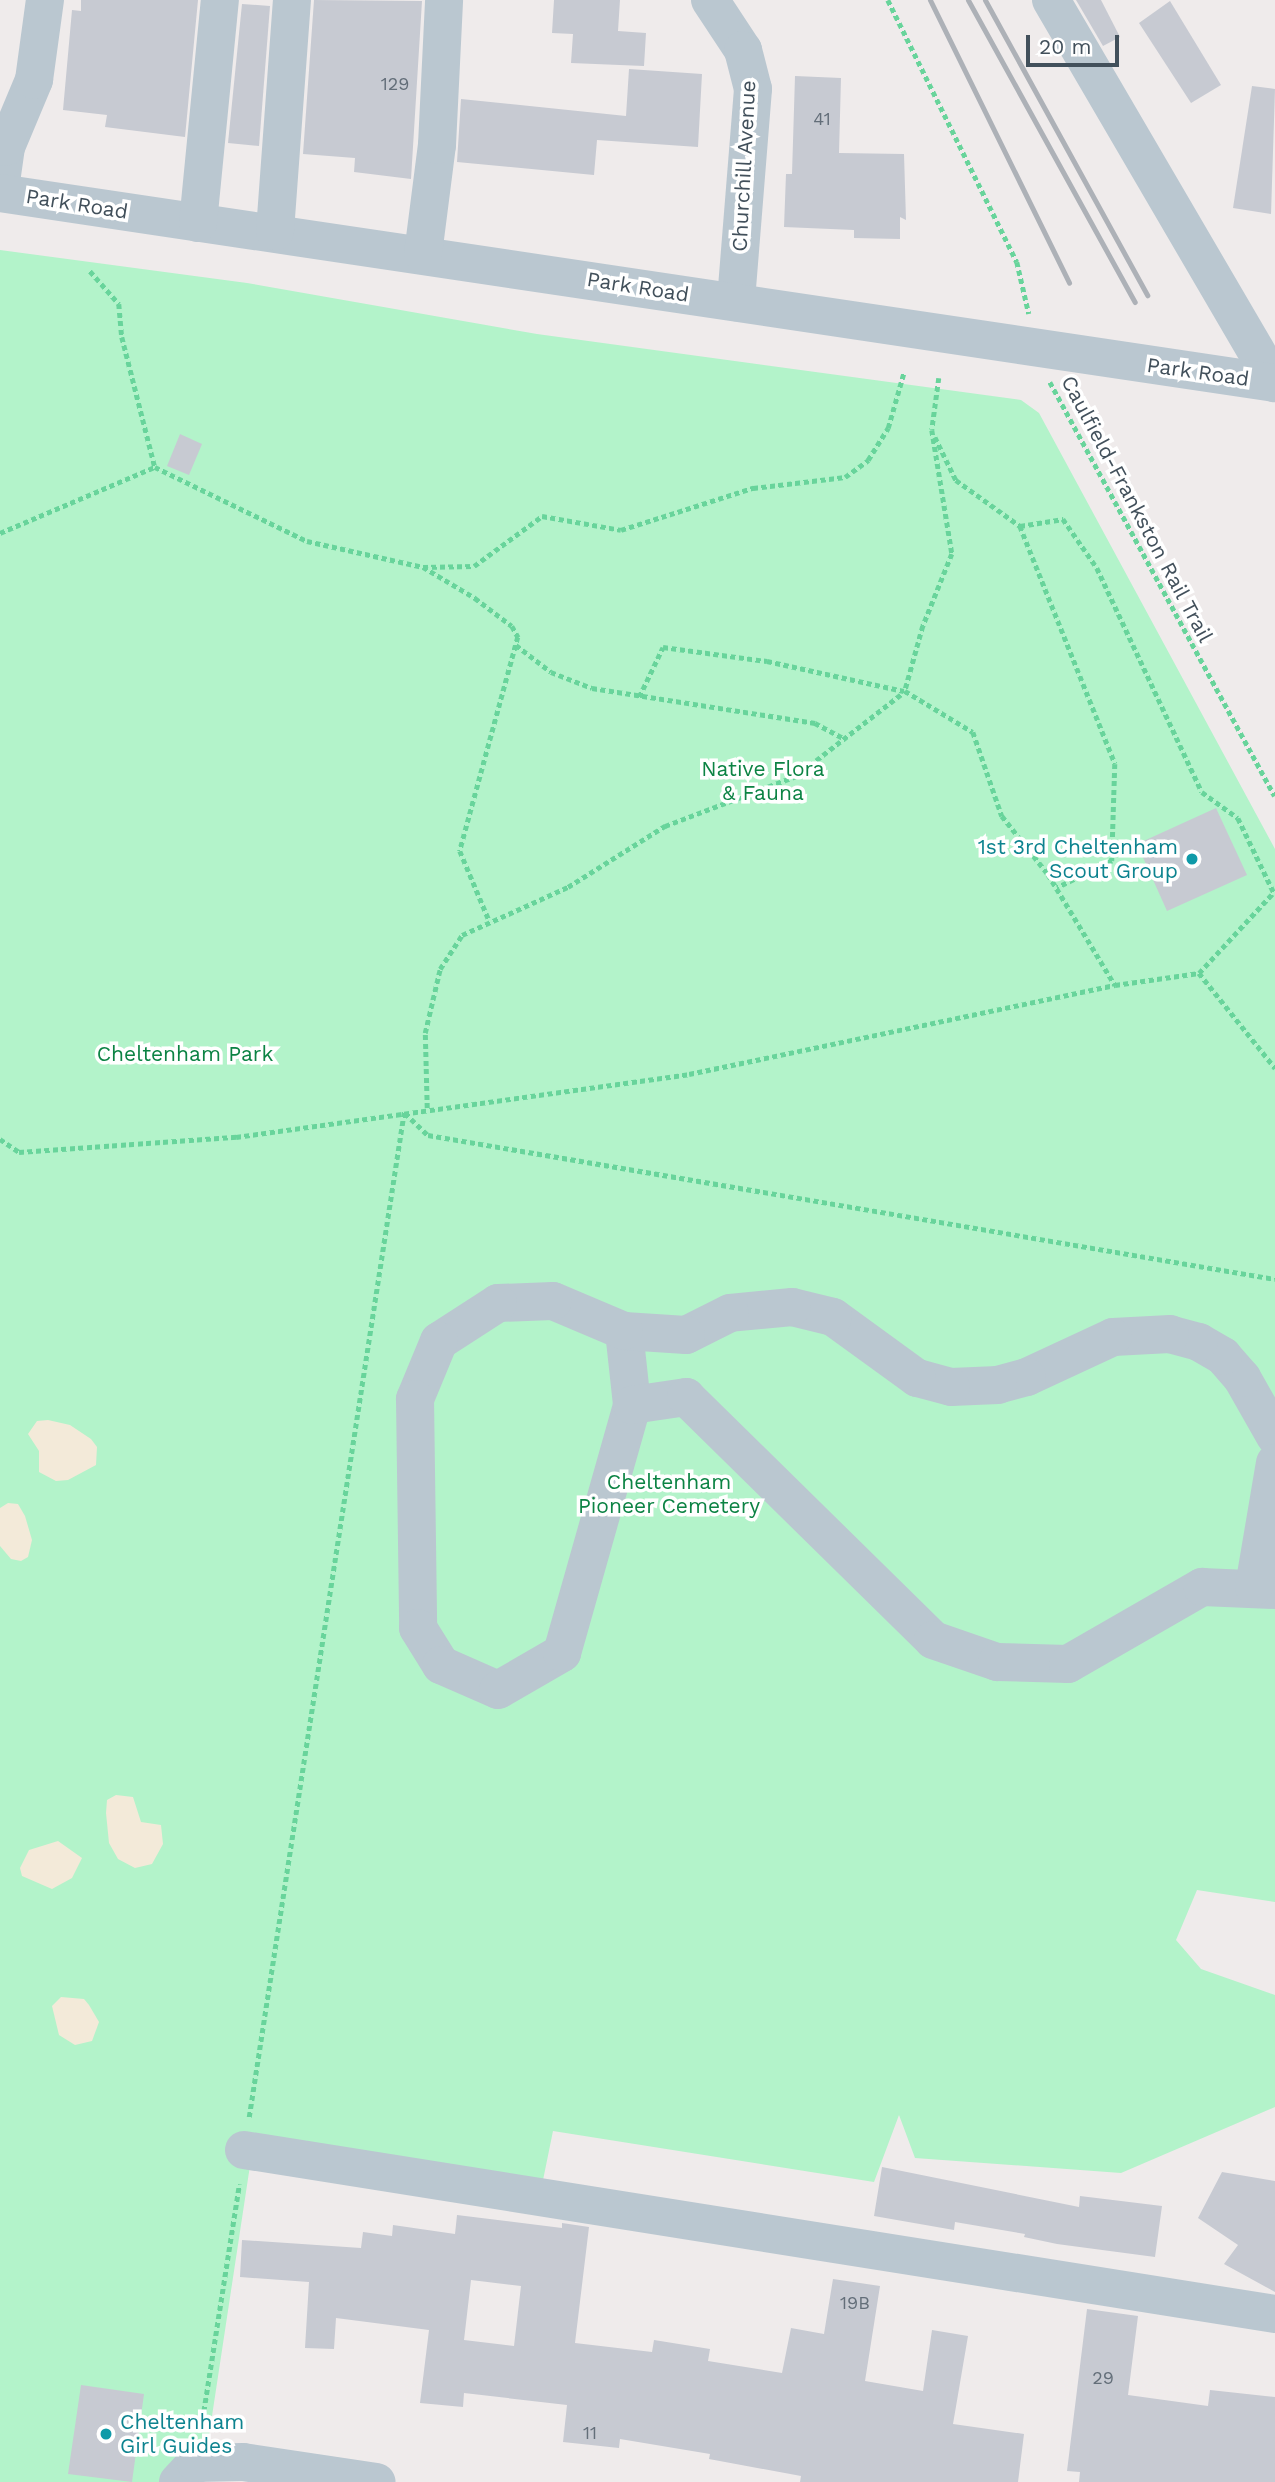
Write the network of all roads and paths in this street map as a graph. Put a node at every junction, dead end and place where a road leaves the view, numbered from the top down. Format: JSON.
{"nodes":[{"id":1,"x":45,"y":0,"type":"edge"},
{"id":2,"x":220,"y":0,"type":"edge"},
{"id":3,"x":292,"y":0,"type":"edge"},
{"id":4,"x":444,"y":0,"type":"edge"},
{"id":5,"x":710,"y":0,"type":"edge"},
{"id":6,"x":888,"y":0,"type":"edge"},
{"id":7,"x":1051,"y":0,"type":"edge"},
{"id":8,"x":0,"y":191,"type":"edge"},
{"id":9,"x":198,"y":223,"type":"junction"},
{"id":10,"x":275,"y":231,"type":"junction"},
{"id":11,"x":423,"y":254,"type":"junction"},
{"id":12,"x":90,"y":271,"type":"dead end"},
{"id":13,"x":736,"y":302,"type":"junction"},
{"id":14,"x":1040,"y":347,"type":"junction"},
{"id":15,"x":904,"y":372,"type":"dead end"},
{"id":16,"x":939,"y":378,"type":"dead end"},
{"id":17,"x":1275,"y":383,"type":"edge"},
{"id":18,"x":932,"y":430,"type":"junction"},
{"id":19,"x":155,"y":467,"type":"junction"},
{"id":20,"x":1020,"y":526,"type":"junction"},
{"id":21,"x":0,"y":533,"type":"edge"},
{"id":22,"x":423,"y":567,"type":"junction"},
{"id":23,"x":516,"y":645,"type":"junction"},
{"id":24,"x":905,"y":691,"type":"junction"},
{"id":25,"x":639,"y":697,"type":"junction"},
{"id":26,"x":846,"y":739,"type":"junction"},
{"id":27,"x":1275,"y":796,"type":"edge"},
{"id":28,"x":1057,"y":888,"type":"junction"},
{"id":29,"x":1275,"y":893,"type":"edge"},
{"id":30,"x":489,"y":920,"type":"junction"},
{"id":31,"x":1199,"y":974,"type":"junction"},
{"id":32,"x":1115,"y":985,"type":"junction"},
{"id":33,"x":1275,"y":1068,"type":"edge"},
{"id":34,"x":427,"y":1108,"type":"junction"},
{"id":35,"x":404,"y":1112,"type":"junction"},
{"id":36,"x":0,"y":1139,"type":"edge"},
{"id":37,"x":1275,"y":1279,"type":"edge"},
{"id":38,"x":624,"y":1331,"type":"junction"},
{"id":39,"x":686,"y":1335,"type":"junction"},
{"id":40,"x":686,"y":1397,"type":"junction"},
{"id":41,"x":632,"y":1405,"type":"junction"},
{"id":42,"x":1275,"y":1436,"type":"edge"},
{"id":43,"x":1275,"y":1463,"type":"edge"},
{"id":44,"x":1264,"y":1588,"type":"edge"},
{"id":45,"x":244,"y":2150,"type":"junction"},
{"id":46,"x":1275,"y":2314,"type":"edge"},
{"id":47,"x":187,"y":2473,"type":"edge"},
{"id":48,"x":377,"y":2482,"type":"edge"}],
"edges":[{"from":1,"to":8,"type":"street"},
{"from":2,"to":9,"type":"street"},
{"from":3,"to":10,"type":"street"},
{"from":4,"to":11,"type":"street"},
{"from":5,"to":13,"type":"street","name":"Churchill Avenue"},
{"from":6,"to":14,"type":"path","name":"Caulfield-Frankston Rail Trail"},
{"from":7,"to":17,"type":"street"},
{"from":8,"to":9,"type":"street","name":"Park Road"},
{"from":9,"to":10,"type":"street","name":"Park Road"},
{"from":10,"to":11,"type":"street","name":"Park Road"},
{"from":11,"to":13,"type":"street","name":"Park Road"},
{"from":12,"to":19,"type":"path"},
{"from":13,"to":14,"type":"street","name":"Park Road"},
{"from":14,"to":17,"type":"street","name":"Park Road"},
{"from":14,"to":27,"type":"path","name":"Caulfield-Frankston Rail Trail"},
{"from":15,"to":22,"type":"path"},
{"from":16,"to":18,"type":"path"},
{"from":18,"to":20,"type":"path"},
{"from":18,"to":24,"type":"path"},
{"from":19,"to":21,"type":"path"},
{"from":19,"to":22,"type":"path"},
{"from":20,"to":28,"type":"path"},
{"from":20,"to":29,"type":"path"},
{"from":22,"to":23,"type":"path"},
{"from":23,"to":25,"type":"path"},
{"from":23,"to":30,"type":"path"},
{"from":24,"to":25,"type":"path"},
{"from":24,"to":26,"type":"path"},
{"from":24,"to":28,"type":"path"},
{"from":25,"to":26,"type":"path"},
{"from":26,"to":30,"type":"path"},
{"from":28,"to":32,"type":"path"},
{"from":29,"to":31,"type":"path"},
{"from":30,"to":34,"type":"path"},
{"from":31,"to":32,"type":"path"},
{"from":31,"to":33,"type":"path"},
{"from":32,"to":34,"type":"path"},
{"from":34,"to":35,"type":"path"},
{"from":35,"to":36,"type":"path"},
{"from":35,"to":37,"type":"path"},
{"from":35,"to":45,"type":"path"},
{"from":38,"to":39,"type":"street"},
{"from":38,"to":41,"type":"street"},
{"from":38,"to":41,"type":"street"},
{"from":39,"to":40,"type":"street"},
{"from":39,"to":42,"type":"street"},
{"from":40,"to":41,"type":"street"},
{"from":40,"to":44,"type":"street"},
{"from":43,"to":44,"type":"street"},
{"from":45,"to":46,"type":"street"},
{"from":45,"to":47,"type":"path"},
{"from":47,"to":48,"type":"street"}]}
